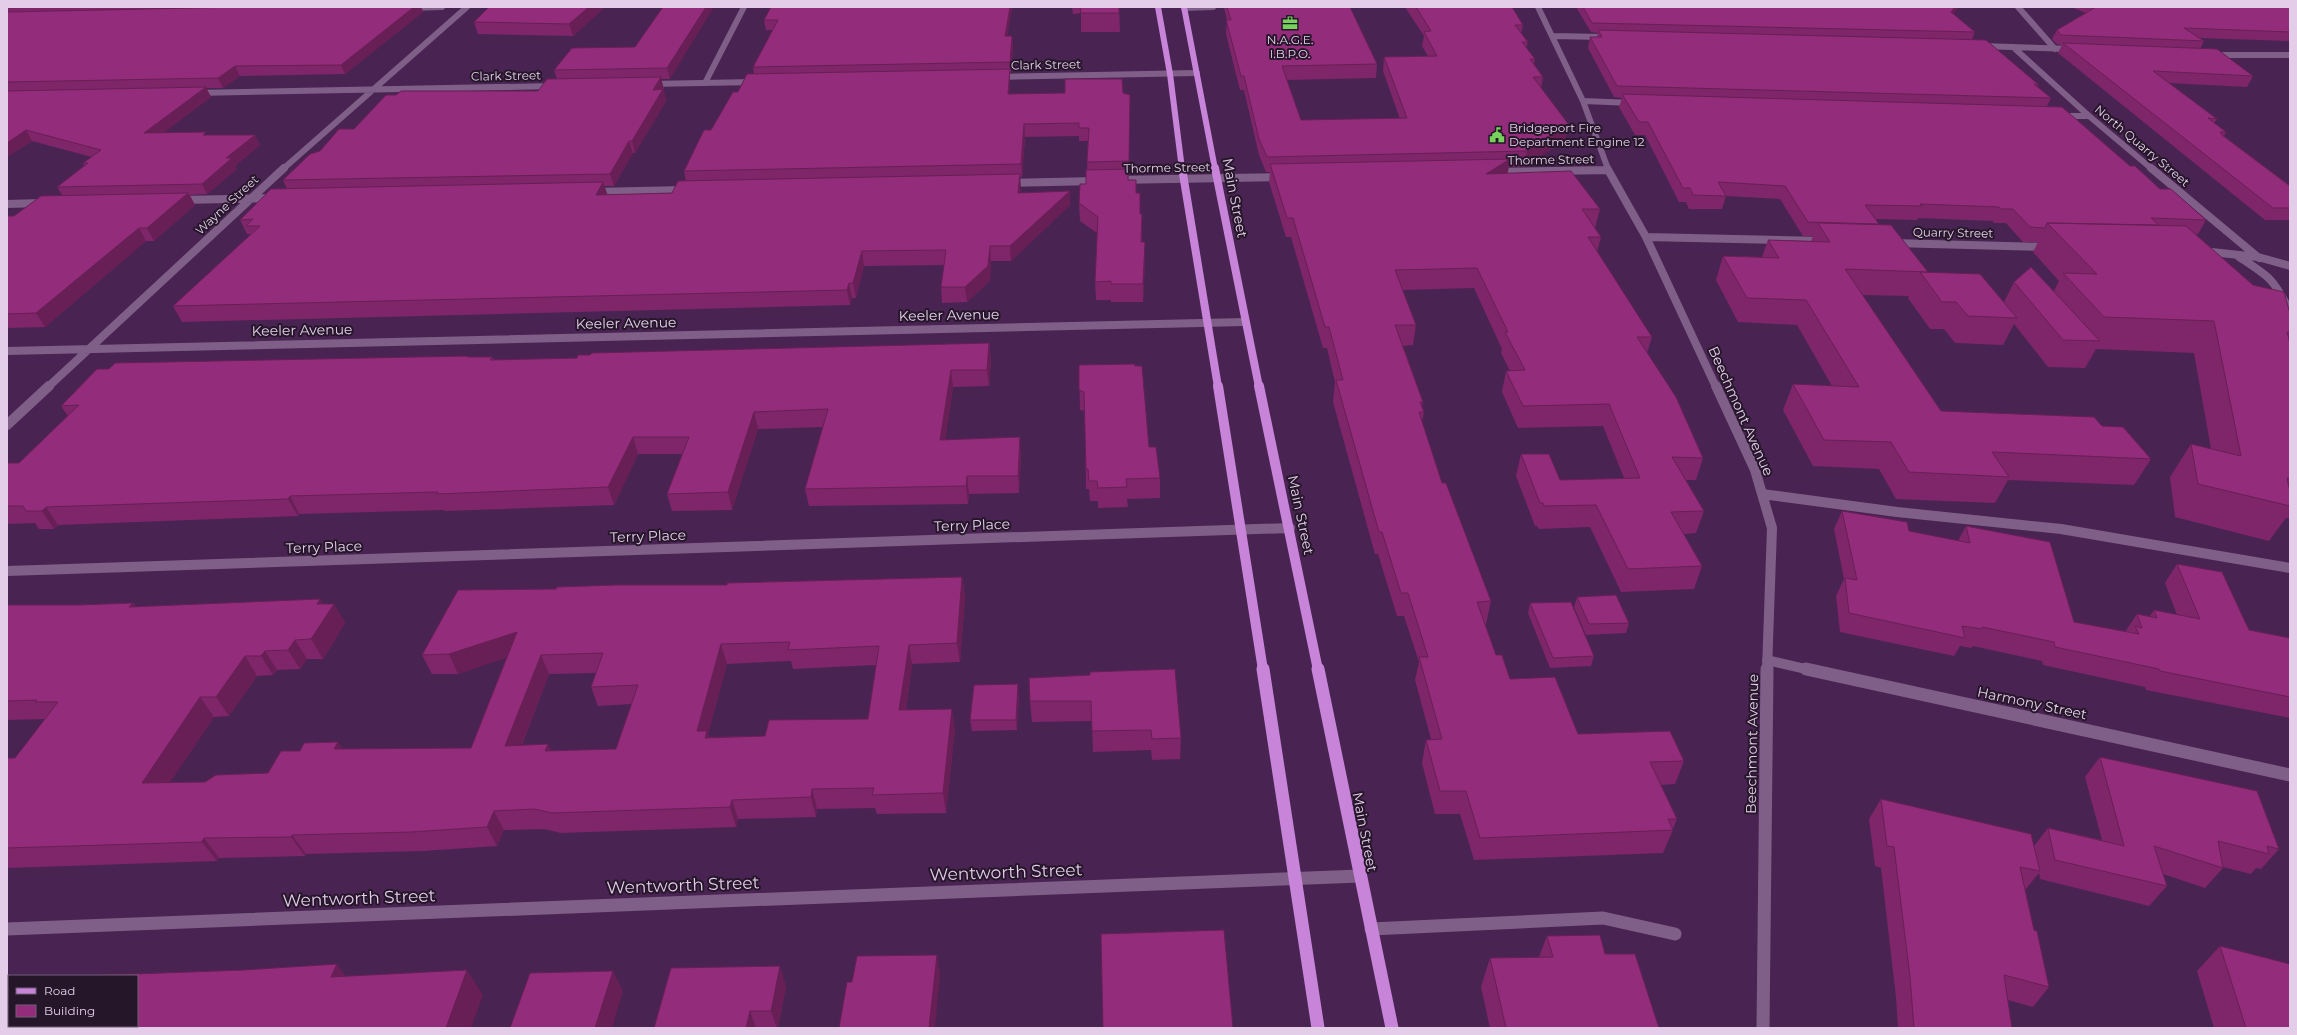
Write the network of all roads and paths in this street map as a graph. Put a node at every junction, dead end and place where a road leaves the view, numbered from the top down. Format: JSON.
{"nodes":[{"id":1,"x":442,"y":7,"type":"edge"},
{"id":2,"x":466,"y":7,"type":"edge"},
{"id":3,"x":744,"y":7,"type":"edge"},
{"id":4,"x":1158,"y":7,"type":"edge"},
{"id":5,"x":1184,"y":7,"type":"edge"},
{"id":6,"x":1213,"y":7,"type":"edge"},
{"id":7,"x":1538,"y":7,"type":"edge"},
{"id":8,"x":2018,"y":7,"type":"edge"},
{"id":9,"x":403,"y":8,"type":"edge"},
{"id":10,"x":1553,"y":36,"type":"junction"},
{"id":11,"x":1609,"y":37,"type":"edge"},
{"id":12,"x":1973,"y":46,"type":"edge"},
{"id":13,"x":2013,"y":47,"type":"junction"},
{"id":14,"x":2055,"y":49,"type":"junction"},
{"id":15,"x":2078,"y":50,"type":"edge"},
{"id":16,"x":2203,"y":55,"type":"edge"},
{"id":17,"x":2290,"y":55,"type":"edge"},
{"id":18,"x":1197,"y":73,"type":"junction"},
{"id":19,"x":1170,"y":74,"type":"junction"},
{"id":20,"x":989,"y":78,"type":"edge"},
{"id":21,"x":760,"y":82,"type":"edge"},
{"id":22,"x":705,"y":83,"type":"junction"},
{"id":23,"x":642,"y":84,"type":"edge"},
{"id":24,"x":563,"y":86,"type":"edge"},
{"id":25,"x":374,"y":90,"type":"junction"},
{"id":26,"x":190,"y":93,"type":"edge"},
{"id":27,"x":1583,"y":102,"type":"junction"},
{"id":28,"x":1638,"y":103,"type":"edge"},
{"id":29,"x":2050,"y":115,"type":"edge"},
{"id":30,"x":2089,"y":116,"type":"junction"},
{"id":31,"x":1608,"y":170,"type":"junction"},
{"id":32,"x":1488,"y":172,"type":"edge"},
{"id":33,"x":1289,"y":177,"type":"edge"},
{"id":34,"x":1217,"y":178,"type":"junction"},
{"id":35,"x":1183,"y":179,"type":"junction"},
{"id":36,"x":1000,"y":183,"type":"edge"},
{"id":37,"x":697,"y":190,"type":"edge"},
{"id":38,"x":585,"y":192,"type":"edge"},
{"id":39,"x":281,"y":198,"type":"edge"},
{"id":40,"x":249,"y":199,"type":"junction"},
{"id":41,"x":171,"y":200,"type":"edge"},
{"id":42,"x":54,"y":203,"type":"edge"},
{"id":43,"x":7,"y":204,"type":"edge"},
{"id":44,"x":1646,"y":237,"type":"junction"},
{"id":45,"x":1829,"y":242,"type":"edge"},
{"id":46,"x":1885,"y":243,"type":"edge"},
{"id":47,"x":2060,"y":248,"type":"edge"},
{"id":48,"x":2196,"y":251,"type":"edge"},
{"id":49,"x":2235,"y":254,"type":"junction"},
{"id":50,"x":2258,"y":258,"type":"junction"},
{"id":51,"x":2290,"y":266,"type":"edge"},
{"id":52,"x":2290,"y":312,"type":"edge"},
{"id":53,"x":1206,"y":322,"type":"junction"},
{"id":54,"x":1245,"y":322,"type":"junction"},
{"id":55,"x":89,"y":348,"type":"junction"},
{"id":56,"x":7,"y":351,"type":"edge"},
{"id":57,"x":7,"y":425,"type":"edge"},
{"id":58,"x":1762,"y":494,"type":"junction"},
{"id":59,"x":1290,"y":528,"type":"junction"},
{"id":60,"x":1242,"y":530,"type":"junction"},
{"id":61,"x":2290,"y":568,"type":"edge"},
{"id":62,"x":7,"y":571,"type":"edge"},
{"id":63,"x":1767,"y":660,"type":"junction"},
{"id":64,"x":2290,"y":775,"type":"edge"},
{"id":65,"x":1360,"y":876,"type":"junction"},
{"id":66,"x":1295,"y":879,"type":"junction"},
{"id":67,"x":1371,"y":929,"type":"junction"},
{"id":68,"x":7,"y":930,"type":"edge"},
{"id":69,"x":1675,"y":934,"type":"dead end"},
{"id":70,"x":1318,"y":1028,"type":"edge"},
{"id":71,"x":1392,"y":1028,"type":"edge"},
{"id":72,"x":1763,"y":1028,"type":"edge"}],
"edges":[{"from":1,"to":9,"type":"street"},
{"from":2,"to":25,"type":"street","name":"Wayne Street"},
{"from":3,"to":22,"type":"street"},
{"from":4,"to":19,"type":"main road"},
{"from":5,"to":6,"type":"street"},
{"from":5,"to":18,"type":"main road","name":"Main Street"},
{"from":7,"to":10,"type":"street","name":"Beechmont Avenue"},
{"from":8,"to":14,"type":"street"},
{"from":10,"to":11,"type":"street"},
{"from":10,"to":27,"type":"street","name":"Beechmont Avenue"},
{"from":12,"to":13,"type":"street"},
{"from":13,"to":14,"type":"street"},
{"from":13,"to":30,"type":"street","name":"North Quarry Street"},
{"from":14,"to":15,"type":"street"},
{"from":16,"to":17,"type":"street"},
{"from":18,"to":19,"type":"street","name":"Clark Street"},
{"from":18,"to":34,"type":"main road","name":"Main Street"},
{"from":19,"to":20,"type":"street","name":"Clark Street"},
{"from":19,"to":35,"type":"main road"},
{"from":21,"to":22,"type":"street"},
{"from":22,"to":23,"type":"street"},
{"from":24,"to":25,"type":"street","name":"Clark Street"},
{"from":25,"to":26,"type":"street","name":"Clark Street"},
{"from":25,"to":40,"type":"street","name":"Wayne Street"},
{"from":27,"to":28,"type":"street"},
{"from":27,"to":31,"type":"street","name":"Beechmont Avenue"},
{"from":29,"to":30,"type":"street"},
{"from":30,"to":50,"type":"street","name":"North Quarry Street"},
{"from":31,"to":32,"type":"street","name":"Thorme Street"},
{"from":31,"to":44,"type":"street","name":"Beechmont Avenue"},
{"from":33,"to":34,"type":"street","name":"Thorme Street"},
{"from":34,"to":35,"type":"street","name":"Thorme Street"},
{"from":34,"to":54,"type":"main road","name":"Main Street"},
{"from":35,"to":36,"type":"street","name":"Thorme Street"},
{"from":35,"to":53,"type":"main road"},
{"from":37,"to":38,"type":"street"},
{"from":39,"to":40,"type":"street"},
{"from":40,"to":41,"type":"street"},
{"from":40,"to":55,"type":"street","name":"Wayne Street"},
{"from":42,"to":43,"type":"street"},
{"from":44,"to":45,"type":"street"},
{"from":44,"to":58,"type":"street","name":"Beechmont Avenue"},
{"from":46,"to":47,"type":"street","name":"Quarry Street"},
{"from":48,"to":49,"type":"street"},
{"from":49,"to":50,"type":"street"},
{"from":49,"to":52,"type":"street"},
{"from":50,"to":51,"type":"street"},
{"from":53,"to":54,"type":"street","name":"Keeler Avenue"},
{"from":53,"to":55,"type":"street","name":"Keeler Avenue"},
{"from":53,"to":60,"type":"main road"},
{"from":54,"to":59,"type":"main road","name":"Main Street"},
{"from":55,"to":56,"type":"street","name":"Keeler Avenue"},
{"from":55,"to":57,"type":"street","name":"Wayne Street"},
{"from":58,"to":61,"type":"street"},
{"from":58,"to":63,"type":"street","name":"Beechmont Avenue"},
{"from":59,"to":60,"type":"street","name":"Terry Place"},
{"from":59,"to":65,"type":"main road","name":"Main Street"},
{"from":60,"to":62,"type":"street","name":"Terry Place"},
{"from":60,"to":66,"type":"main road"},
{"from":63,"to":64,"type":"street","name":"Harmony Street"},
{"from":63,"to":72,"type":"street","name":"Beechmont Avenue"},
{"from":65,"to":66,"type":"street","name":"Wentworth Street"},
{"from":65,"to":67,"type":"main road","name":"Main Street"},
{"from":66,"to":68,"type":"street","name":"Wentworth Street"},
{"from":66,"to":70,"type":"main road"},
{"from":67,"to":69,"type":"street"},
{"from":67,"to":71,"type":"main road","name":"Main Street"}]}
